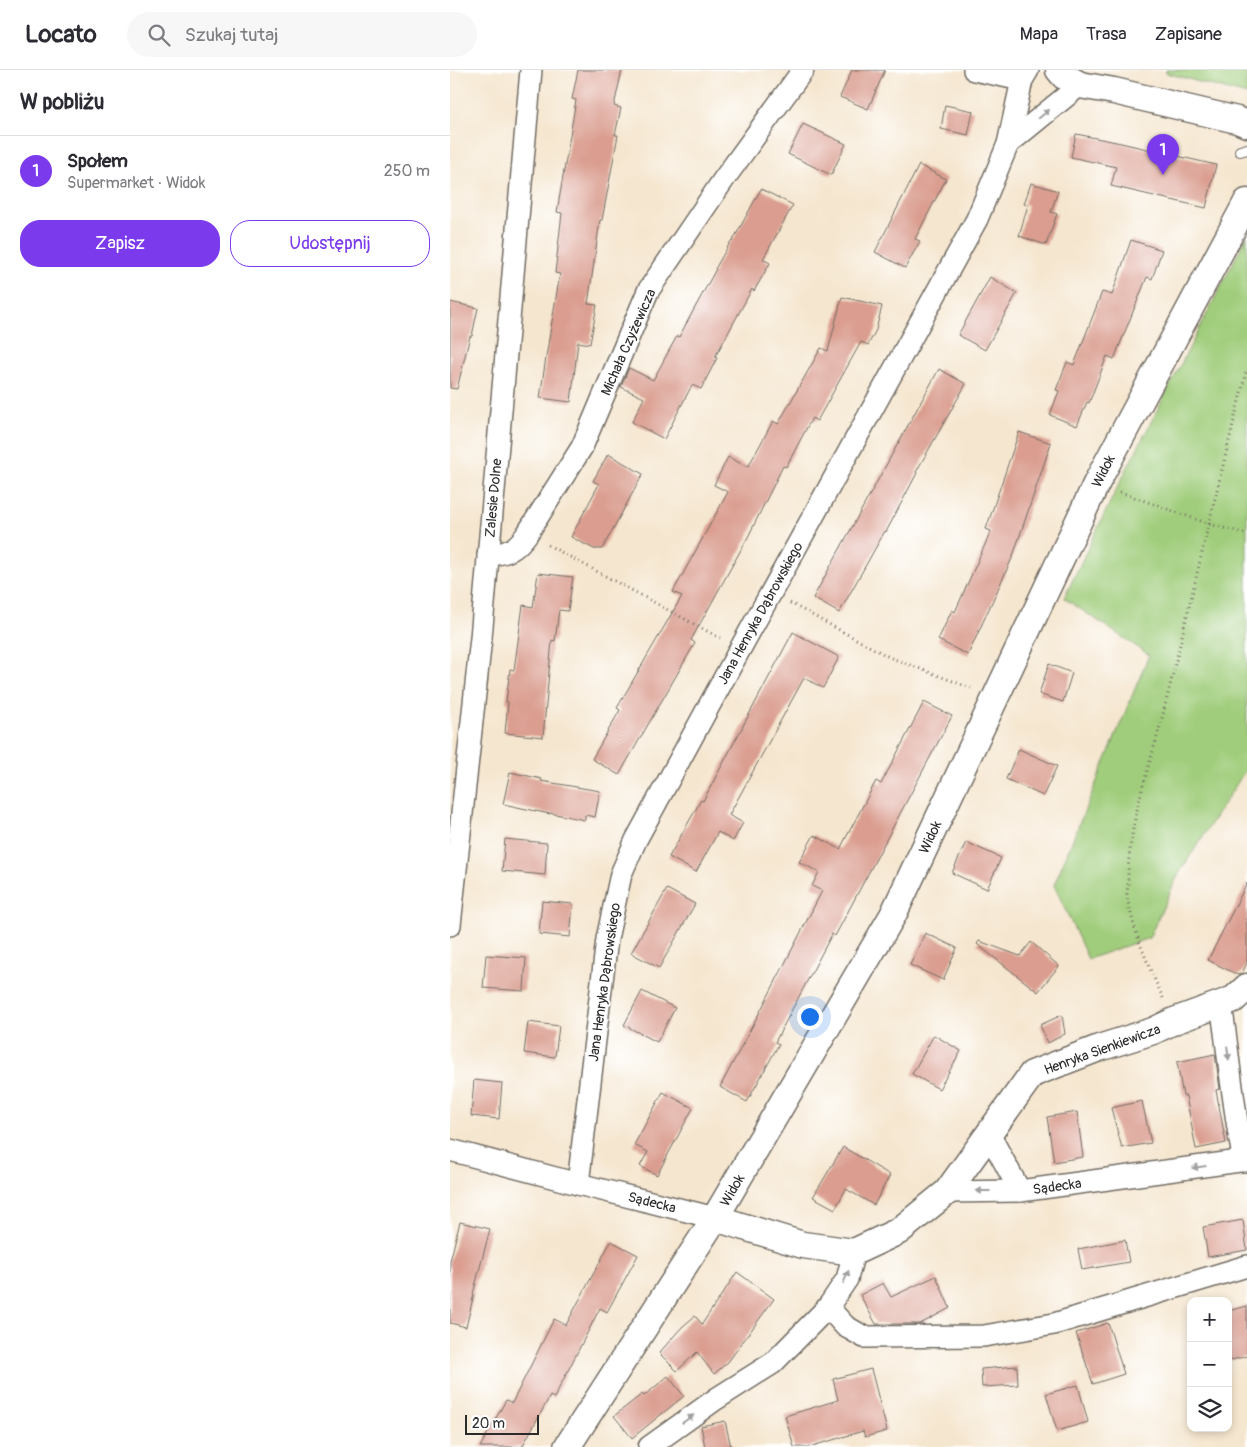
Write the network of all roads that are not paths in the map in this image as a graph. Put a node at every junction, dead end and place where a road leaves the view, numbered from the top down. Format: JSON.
{"nodes":[{"id":1,"x":531,"y":70,"type":"edge"},
{"id":2,"x":803,"y":70,"type":"edge"},
{"id":3,"x":974,"y":70,"type":"edge"},
{"id":4,"x":1059,"y":70,"type":"edge"},
{"id":5,"x":1025,"y":75,"type":"edge"},
{"id":6,"x":1080,"y":85,"type":"junction"},
{"id":7,"x":1247,"y":124,"type":"edge"},
{"id":8,"x":1008,"y":144,"type":"junction"},
{"id":9,"x":1247,"y":202,"type":"edge"},
{"id":10,"x":488,"y":555,"type":"junction"},
{"id":11,"x":450,"y":925,"type":"edge"},
{"id":12,"x":1247,"y":987,"type":"edge"},
{"id":13,"x":1221,"y":1004,"type":"junction"},
{"id":14,"x":989,"y":1134,"type":"junction"},
{"id":15,"x":450,"y":1150,"type":"edge"},
{"id":16,"x":1246,"y":1161,"type":"edge"},
{"id":17,"x":578,"y":1184,"type":"junction"},
{"id":18,"x":1020,"y":1191,"type":"junction"},
{"id":19,"x":947,"y":1192,"type":"junction"},
{"id":20,"x":715,"y":1218,"type":"junction"},
{"id":21,"x":854,"y":1252,"type":"junction"},
{"id":22,"x":1247,"y":1266,"type":"edge"},
{"id":23,"x":828,"y":1307,"type":"junction"},
{"id":24,"x":567,"y":1447,"type":"edge"},
{"id":25,"x":649,"y":1447,"type":"edge"}],
"edges":[{"from":1,"to":10,"type":"street","name":"Zalesie Dolne"},
{"from":2,"to":10,"type":"street","name":"Michała Czyżewicza"},
{"from":3,"to":5,"type":"street"},
{"from":4,"to":6,"type":"street"},
{"from":5,"to":8,"type":"street","name":"Jana Henryka Dąbrowskiego"},
{"from":6,"to":7,"type":"street"},
{"from":8,"to":6,"type":"street","one_way":true},
{"from":8,"to":17,"type":"street","name":"Jana Henryka Dąbrowskiego"},
{"from":9,"to":20,"type":"street","name":"Widok"},
{"from":10,"to":11,"type":"street","name":"Zalesie Dolne"},
{"from":12,"to":13,"type":"street","name":"Henryka Sienkiewicza"},
{"from":13,"to":14,"type":"street","name":"Henryka Sienkiewicza"},
{"from":13,"to":16,"type":"street","one_way":true},
{"from":14,"to":18,"type":"street"},
{"from":14,"to":19,"type":"street","name":"Henryka Sienkiewicza"},
{"from":15,"to":17,"type":"street","name":"Sądecka"},
{"from":16,"to":18,"type":"street","name":"Sądecka","one_way":true},
{"from":17,"to":20,"type":"street","name":"Sądecka"},
{"from":18,"to":19,"type":"street","name":"Sądecka","one_way":true},
{"from":19,"to":21,"type":"street"},
{"from":20,"to":21,"type":"street","name":"Sądecka"},
{"from":20,"to":24,"type":"street","name":"Widok"},
{"from":23,"to":21,"type":"street","one_way":true},
{"from":22,"to":23,"type":"street"},
{"from":25,"to":23,"type":"street","one_way":true}]}
